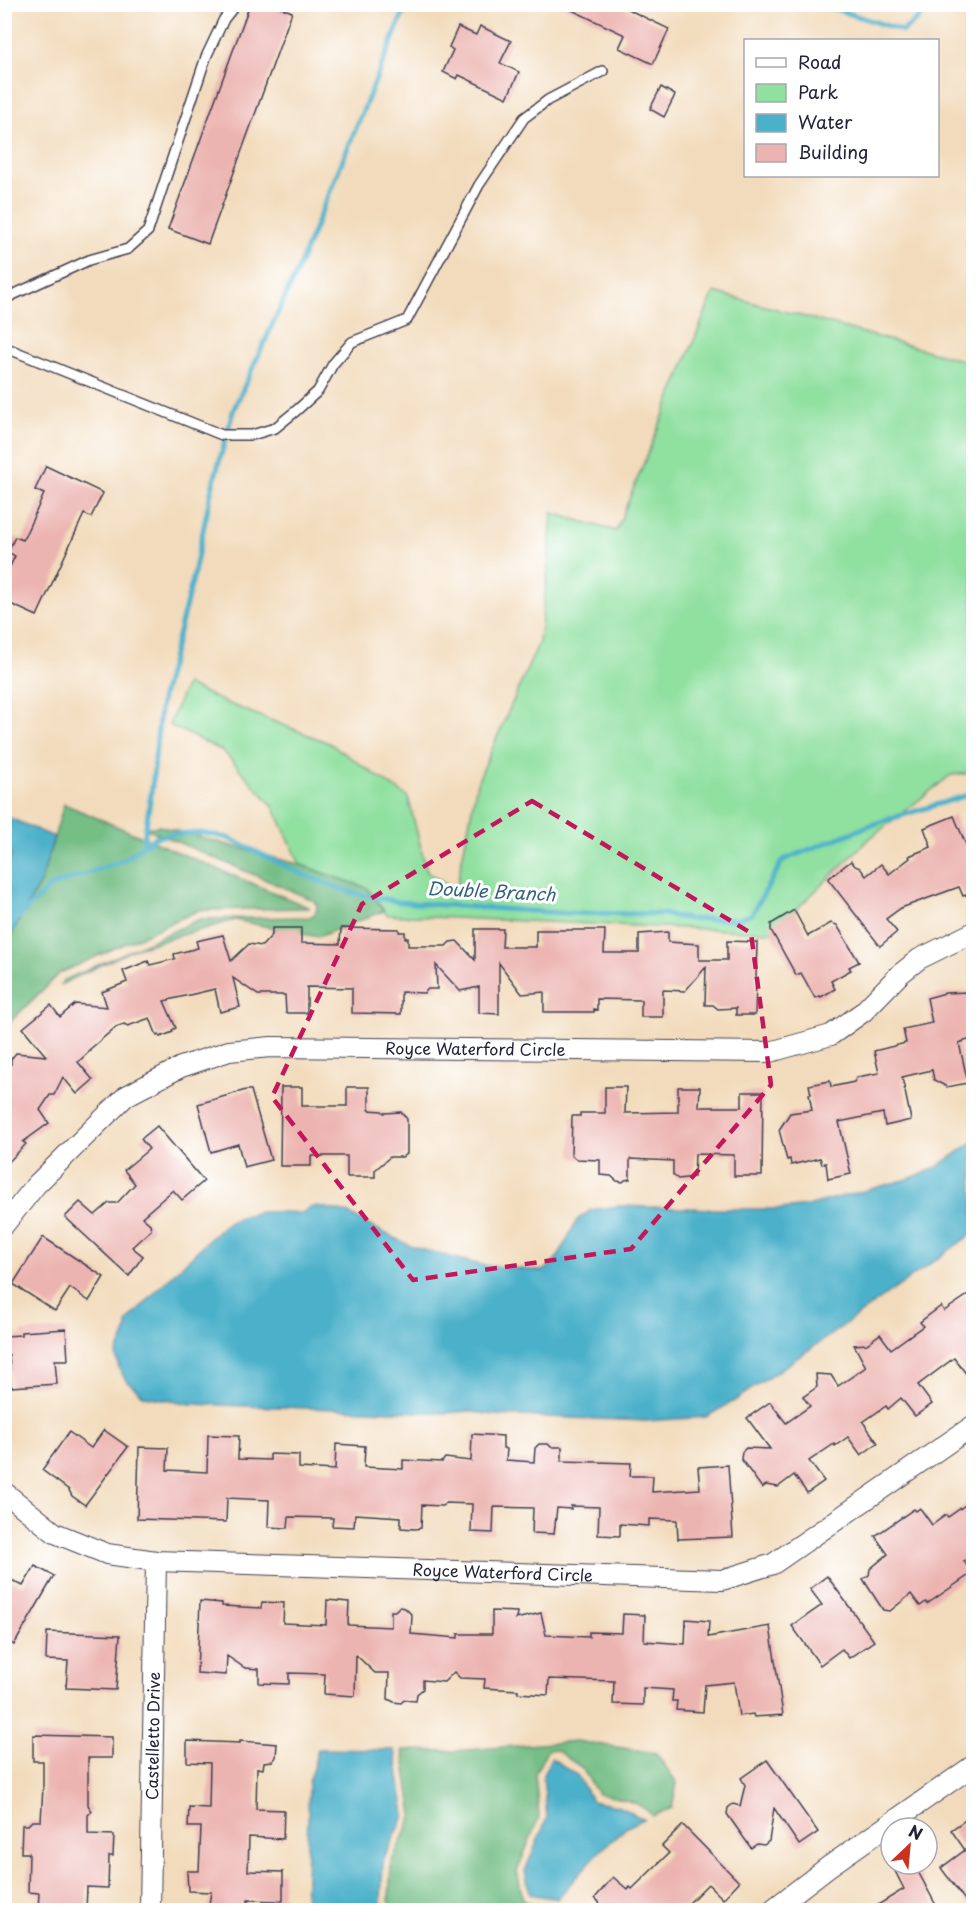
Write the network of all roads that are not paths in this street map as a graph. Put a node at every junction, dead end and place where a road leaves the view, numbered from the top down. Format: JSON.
{"nodes":[{"id":1,"x":236,"y":4,"type":"edge"},
{"id":2,"x":603,"y":71,"type":"dead end"},
{"id":3,"x":4,"y":298,"type":"edge"},
{"id":4,"x":4,"y":347,"type":"edge"},
{"id":5,"x":974,"y":932,"type":"edge"},
{"id":6,"x":4,"y":1225,"type":"edge"},
{"id":7,"x":974,"y":1425,"type":"edge"},
{"id":8,"x":4,"y":1492,"type":"edge"},
{"id":9,"x":156,"y":1561,"type":"junction"},
{"id":10,"x":974,"y":1766,"type":"edge"},
{"id":11,"x":150,"y":1911,"type":"edge"},
{"id":12,"x":772,"y":1911,"type":"edge"}],
"edges":[{"from":1,"to":3,"type":"lane"},
{"from":2,"to":4,"type":"lane"},
{"from":5,"to":6,"type":"street","name":"Royce Waterford Circle"},
{"from":7,"to":9,"type":"street","name":"Royce Waterford Circle"},
{"from":8,"to":9,"type":"street","name":"Royce Waterford Circle"},
{"from":9,"to":11,"type":"street","name":"Castelletto Drive"},
{"from":10,"to":12,"type":"street"}]}
